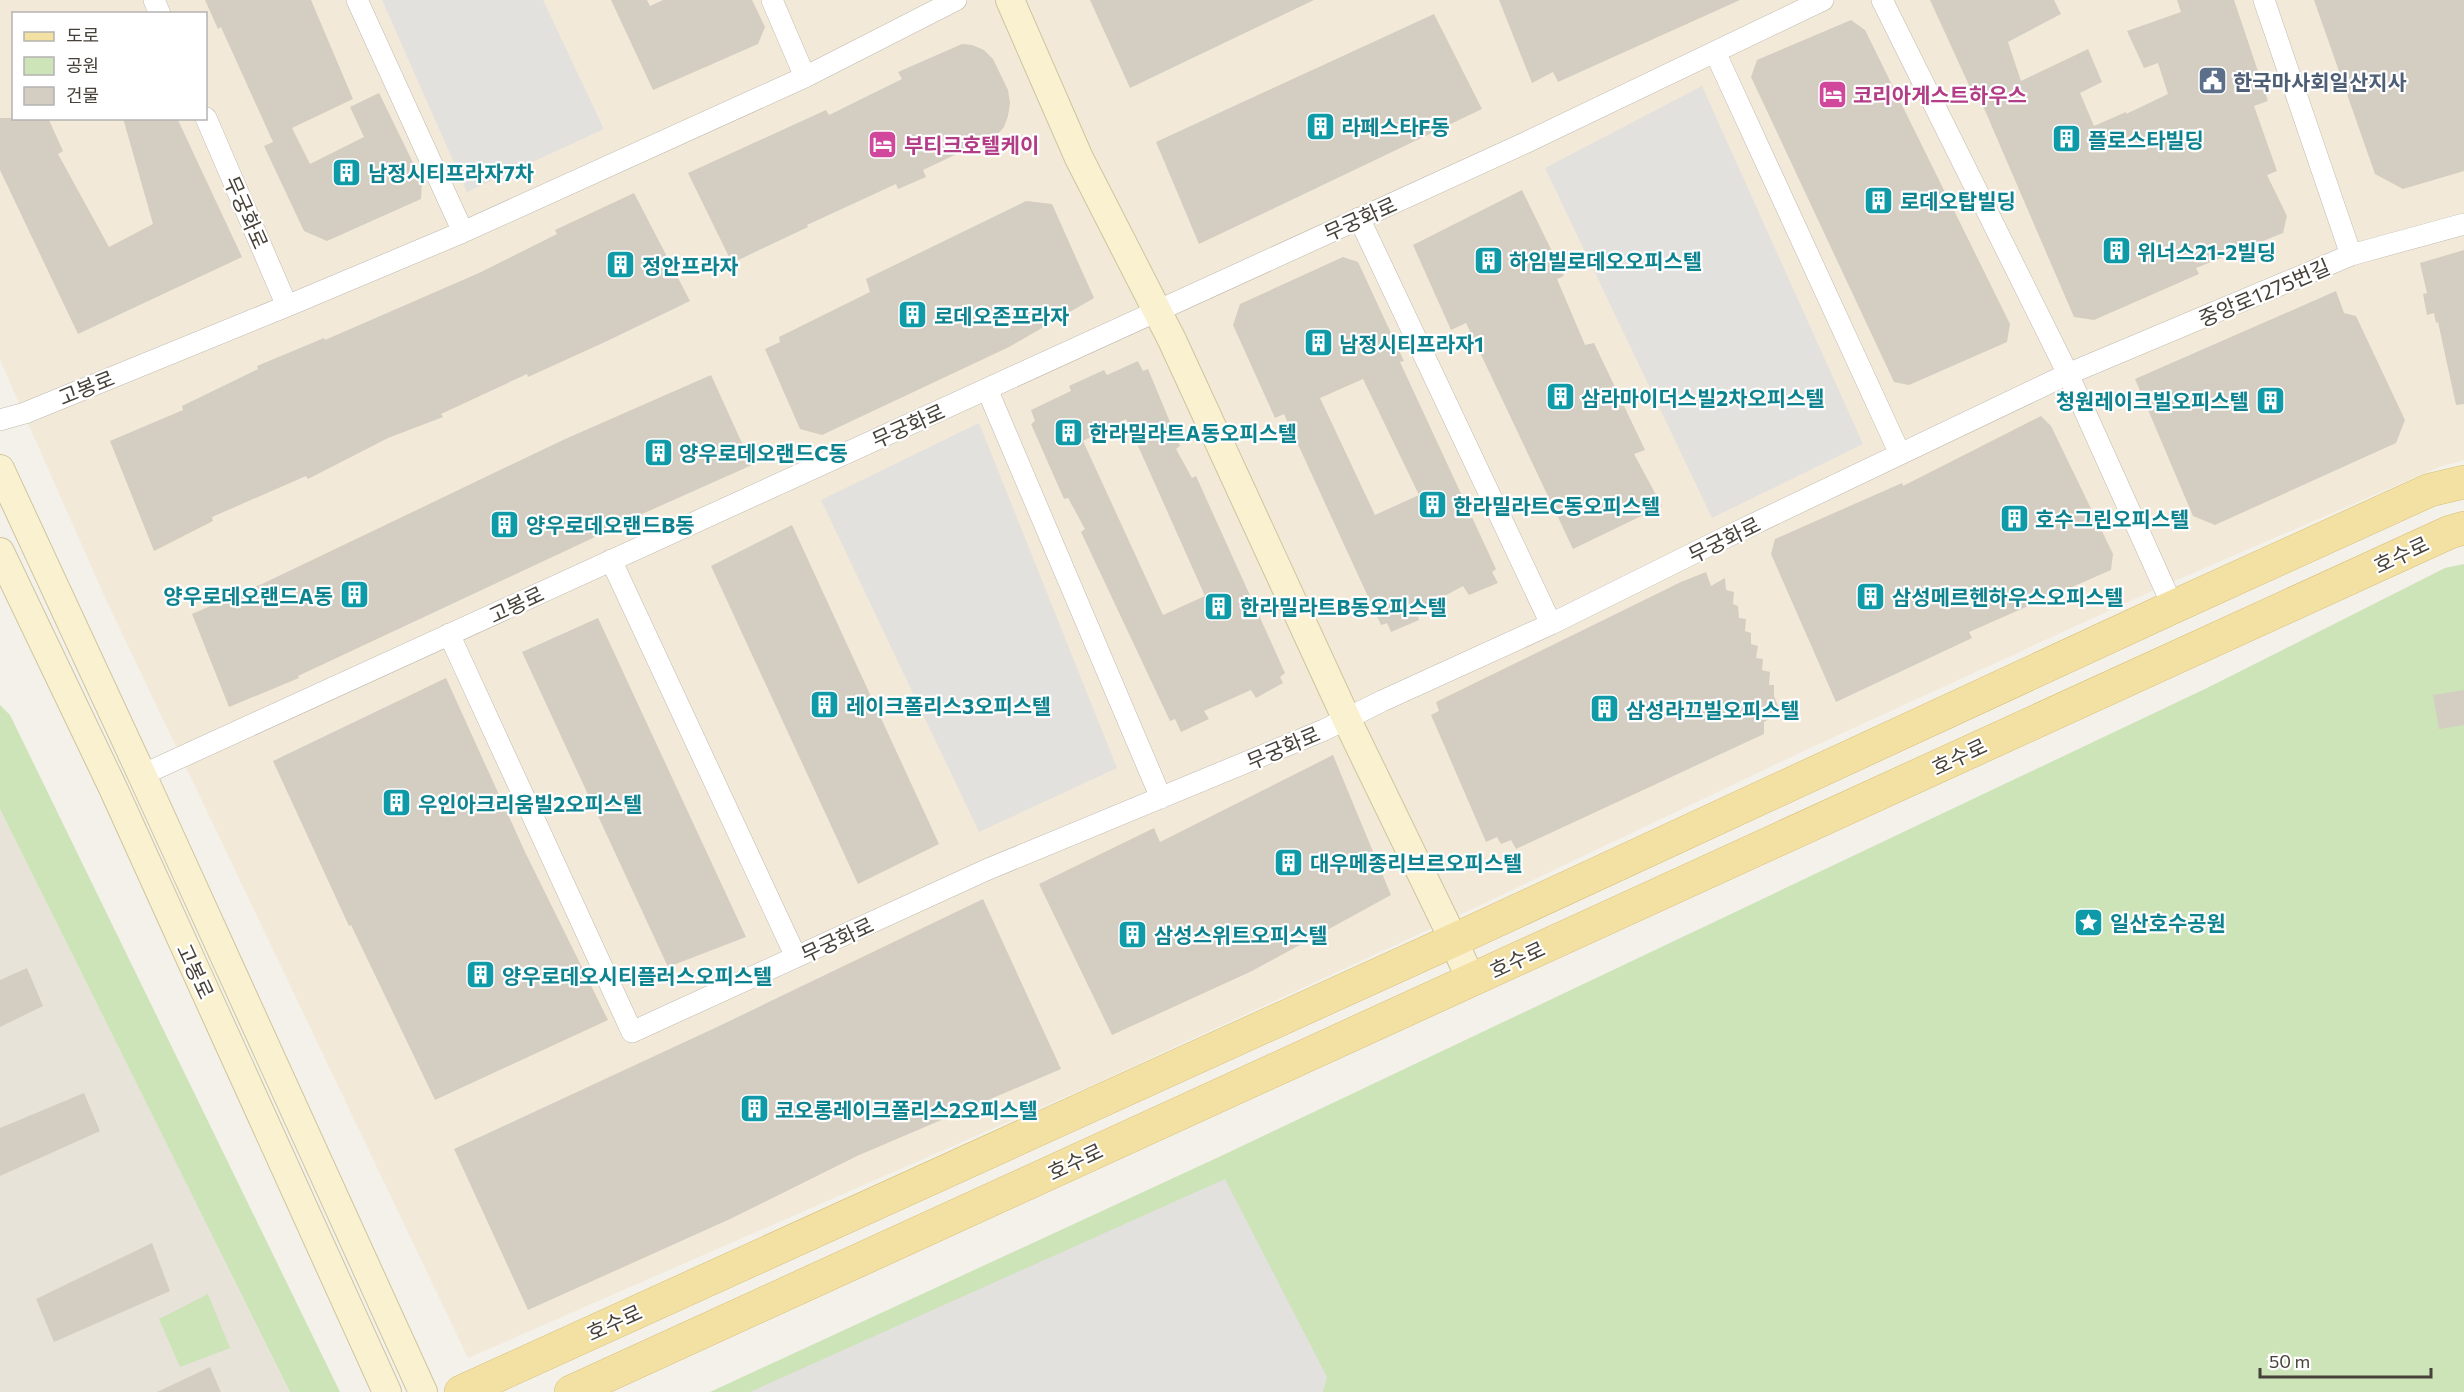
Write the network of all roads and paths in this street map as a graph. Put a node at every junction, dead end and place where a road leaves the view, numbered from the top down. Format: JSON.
{"nodes":[{"id":1,"x":357,"y":0,"type":"edge"},
{"id":2,"x":772,"y":0,"type":"edge"},
{"id":3,"x":956,"y":0,"type":"edge"},
{"id":4,"x":1010,"y":0,"type":"edge"},
{"id":5,"x":1823,"y":0,"type":"edge"},
{"id":6,"x":1881,"y":0,"type":"edge"},
{"id":7,"x":2264,"y":0,"type":"edge"},
{"id":8,"x":1715,"y":52,"type":"junction"},
{"id":9,"x":805,"y":77,"type":"junction"},
{"id":10,"x":207,"y":120,"type":"edge"},
{"id":11,"x":1359,"y":218,"type":"junction"},
{"id":12,"x":2464,"y":225,"type":"edge"},
{"id":13,"x":463,"y":232,"type":"junction"},
{"id":14,"x":2351,"y":255,"type":"junction"},
{"id":15,"x":287,"y":306,"type":"junction"},
{"id":16,"x":1156,"y":312,"type":"junction"},
{"id":17,"x":2068,"y":374,"type":"junction"},
{"id":18,"x":987,"y":389,"type":"junction"},
{"id":19,"x":0,"y":420,"type":"edge"},
{"id":20,"x":1900,"y":454,"type":"junction"},
{"id":21,"x":0,"y":469,"type":"edge"},
{"id":22,"x":791,"y":478,"type":"joint"},
{"id":23,"x":2464,"y":482,"type":"edge"},
{"id":24,"x":2464,"y":528,"type":"edge"},
{"id":25,"x":0,"y":552,"type":"edge"},
{"id":26,"x":611,"y":560,"type":"junction"},
{"id":27,"x":2173,"y":607,"type":"junction"},
{"id":28,"x":1551,"y":624,"type":"junction"},
{"id":29,"x":449,"y":634,"type":"junction"},
{"id":30,"x":1347,"y":720,"type":"junction"},
{"id":31,"x":142,"y":775,"type":"junction"},
{"id":32,"x":1161,"y":798,"type":"junction"},
{"id":33,"x":1452,"y":941,"type":"junction"},
{"id":34,"x":796,"y":957,"type":"junction"},
{"id":35,"x":1471,"y":980,"type":"junction"},
{"id":36,"x":387,"y":1392,"type":"edge"},
{"id":37,"x":423,"y":1392,"type":"edge"},
{"id":38,"x":461,"y":1392,"type":"edge"},
{"id":39,"x":571,"y":1392,"type":"edge"}],
"edges":[{"from":1,"to":13,"type":"street"},
{"from":2,"to":9,"type":"street"},
{"from":3,"to":9,"type":"street"},
{"from":4,"to":16,"type":"main road","name":"무궁화로"},
{"from":5,"to":8,"type":"street","name":"무궁화로"},
{"from":6,"to":17,"type":"street"},
{"from":7,"to":14,"type":"street"},
{"from":8,"to":11,"type":"street","name":"무궁화로"},
{"from":8,"to":20,"type":"street"},
{"from":9,"to":13,"type":"street","name":"고봉로"},
{"from":10,"to":15,"type":"street","name":"무궁화로"},
{"from":11,"to":16,"type":"street","name":"무궁화로"},
{"from":11,"to":28,"type":"street"},
{"from":12,"to":14,"type":"street","name":"중앙로1275번길"},
{"from":13,"to":15,"type":"street","name":"고봉로"},
{"from":14,"to":17,"type":"street","name":"중앙로1275번길"},
{"from":15,"to":19,"type":"street","name":"고봉로"},
{"from":16,"to":18,"type":"street","name":"무궁화로"},
{"from":16,"to":30,"type":"main road","name":"무궁화로"},
{"from":17,"to":20,"type":"street","name":"무궁화로"},
{"from":17,"to":27,"type":"street"},
{"from":18,"to":22,"type":"street","name":"무궁화로"},
{"from":18,"to":32,"type":"street"},
{"from":20,"to":28,"type":"street","name":"무궁화로"},
{"from":21,"to":31,"type":"main road","name":"고봉로"},
{"from":22,"to":26,"type":"street","name":"고봉로"},
{"from":23,"to":27,"type":"main road","name":"호수로"},
{"from":24,"to":35,"type":"main road","name":"호수로"},
{"from":25,"to":36,"type":"main road","name":"고봉로"},
{"from":26,"to":29,"type":"street","name":"고봉로"},
{"from":26,"to":34,"type":"street"},
{"from":27,"to":33,"type":"main road","name":"호수로"},
{"from":28,"to":30,"type":"street","name":"무궁화로"},
{"from":29,"to":31,"type":"street","name":"고봉로"},
{"from":29,"to":34,"type":"street","name":"무궁화로"},
{"from":30,"to":32,"type":"street","name":"무궁화로"},
{"from":30,"to":33,"type":"main road","name":"무궁화로"},
{"from":31,"to":37,"type":"main road","name":"고봉로"},
{"from":32,"to":34,"type":"street","name":"무궁화로"},
{"from":33,"to":35,"type":"main road","name":"무궁화로"},
{"from":33,"to":38,"type":"main road","name":"호수로"},
{"from":35,"to":39,"type":"main road","name":"호수로"}]}
